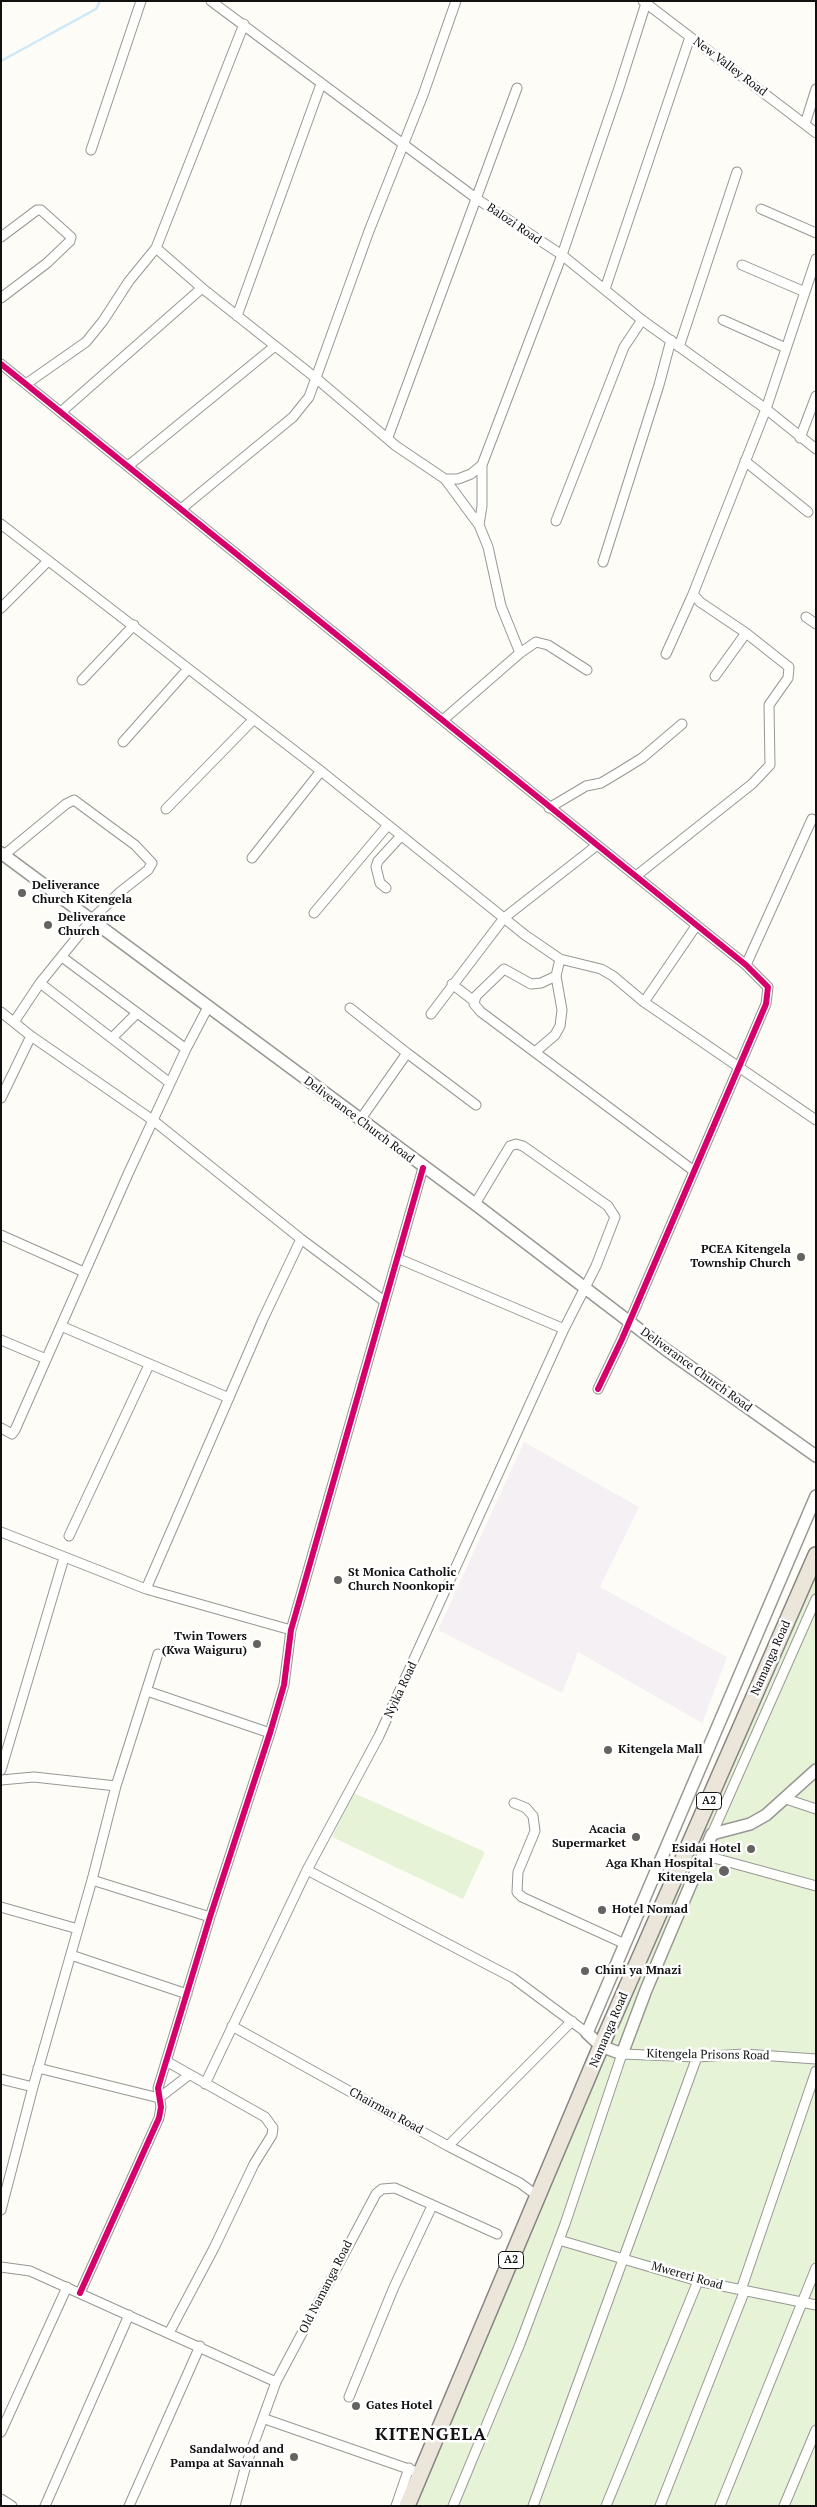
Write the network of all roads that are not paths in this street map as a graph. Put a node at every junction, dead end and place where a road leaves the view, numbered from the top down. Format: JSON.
{"nodes":[{"id":1,"x":141,"y":1,"type":"edge"},
{"id":2,"x":211,"y":1,"type":"edge"},
{"id":3,"x":456,"y":1,"type":"edge"},
{"id":4,"x":645,"y":2,"type":"edge"},
{"id":5,"x":244,"y":24,"type":"junction"},
{"id":6,"x":690,"y":37,"type":"junction"},
{"id":7,"x":321,"y":84,"type":"junction"},
{"id":8,"x":517,"y":88,"type":"dead end"},
{"id":9,"x":816,"y":89,"type":"edge"},
{"id":10,"x":805,"y":124,"type":"junction"},
{"id":11,"x":816,"y":133,"type":"edge"},
{"id":12,"x":404,"y":144,"type":"junction"},
{"id":13,"x":91,"y":150,"type":"dead end"},
{"id":14,"x":737,"y":172,"type":"dead end"},
{"id":15,"x":477,"y":199,"type":"junction"},
{"id":16,"x":761,"y":209,"type":"dead end"},
{"id":17,"x":816,"y":233,"type":"edge"},
{"id":18,"x":1,"y":237,"type":"edge"},
{"id":19,"x":156,"y":248,"type":"junction"},
{"id":20,"x":562,"y":255,"type":"junction"},
{"id":21,"x":816,"y":259,"type":"edge"},
{"id":22,"x":742,"y":265,"type":"dead end"},
{"id":23,"x":202,"y":288,"type":"junction"},
{"id":24,"x":605,"y":289,"type":"junction"},
{"id":25,"x":805,"y":292,"type":"junction"},
{"id":26,"x":1,"y":298,"type":"edge"},
{"id":27,"x":237,"y":316,"type":"junction"},
{"id":28,"x":642,"y":320,"type":"junction"},
{"id":29,"x":723,"y":320,"type":"dead end"},
{"id":30,"x":671,"y":340,"type":"junction"},
{"id":31,"x":275,"y":346,"type":"junction"},
{"id":32,"x":679,"y":347,"type":"junction"},
{"id":33,"x":786,"y":348,"type":"junction"},
{"id":34,"x":1,"y":364,"type":"edge"},
{"id":35,"x":317,"y":379,"type":"junction"},
{"id":36,"x":26,"y":384,"type":"junction"},
{"id":37,"x":816,"y":396,"type":"edge"},
{"id":38,"x":766,"y":409,"type":"junction"},
{"id":39,"x":61,"y":412,"type":"junction"},
{"id":40,"x":388,"y":437,"type":"junction"},
{"id":41,"x":800,"y":438,"type":"junction"},
{"id":42,"x":816,"y":449,"type":"edge"},
{"id":43,"x":745,"y":461,"type":"junction"},
{"id":44,"x":482,"y":465,"type":"junction"},
{"id":45,"x":128,"y":466,"type":"junction"},
{"id":46,"x":445,"y":479,"type":"junction"},
{"id":47,"x":181,"y":509,"type":"junction"},
{"id":48,"x":808,"y":512,"type":"dead end"},
{"id":49,"x":556,"y":521,"type":"dead end"},
{"id":50,"x":1,"y":524,"type":"edge"},
{"id":51,"x":479,"y":525,"type":"junction"},
{"id":52,"x":48,"y":561,"type":"junction"},
{"id":53,"x":603,"y":562,"type":"dead end"},
{"id":54,"x":693,"y":594,"type":"junction"},
{"id":55,"x":1,"y":608,"type":"edge"},
{"id":56,"x":806,"y":617,"type":"dead end"},
{"id":57,"x":816,"y":624,"type":"edge"},
{"id":58,"x":134,"y":625,"type":"junction"},
{"id":59,"x":746,"y":633,"type":"junction"},
{"id":60,"x":520,"y":653,"type":"junction"},
{"id":61,"x":666,"y":654,"type":"dead end"},
{"id":62,"x":188,"y":669,"type":"junction"},
{"id":63,"x":587,"y":670,"type":"dead end"},
{"id":64,"x":715,"y":676,"type":"dead end"},
{"id":65,"x":82,"y":680,"type":"dead end"},
{"id":66,"x":253,"y":720,"type":"junction"},
{"id":67,"x":443,"y":720,"type":"junction"},
{"id":68,"x":682,"y":724,"type":"dead end"},
{"id":69,"x":123,"y":742,"type":"dead end"},
{"id":70,"x":321,"y":771,"type":"junction"},
{"id":71,"x":549,"y":808,"type":"junction"},
{"id":72,"x":166,"y":809,"type":"dead end"},
{"id":73,"x":812,"y":819,"type":"dead end"},
{"id":74,"x":388,"y":825,"type":"junction"},
{"id":75,"x":401,"y":836,"type":"junction"},
{"id":76,"x":596,"y":846,"type":"junction"},
{"id":77,"x":3,"y":854,"type":"edge"},
{"id":78,"x":252,"y":858,"type":"dead end"},
{"id":79,"x":636,"y":876,"type":"junction"},
{"id":80,"x":386,"y":888,"type":"dead end"},
{"id":81,"x":314,"y":913,"type":"dead end"},
{"id":82,"x":504,"y":918,"type":"junction"},
{"id":83,"x":91,"y":920,"type":"junction"},
{"id":84,"x":696,"y":926,"type":"junction"},
{"id":85,"x":62,"y":957,"type":"junction"},
{"id":86,"x":560,"y":959,"type":"junction"},
{"id":87,"x":746,"y":965,"type":"junction"},
{"id":88,"x":556,"y":976,"type":"junction"},
{"id":89,"x":40,"y":983,"type":"junction"},
{"id":90,"x":452,"y":984,"type":"junction"},
{"id":91,"x":474,"y":1001,"type":"junction"},
{"id":92,"x":644,"y":1002,"type":"junction"},
{"id":93,"x":208,"y":1007,"type":"junction"},
{"id":94,"x":350,"y":1008,"type":"dead end"},
{"id":95,"x":1,"y":1012,"type":"edge"},
{"id":96,"x":137,"y":1013,"type":"junction"},
{"id":97,"x":431,"y":1014,"type":"dead end"},
{"id":98,"x":14,"y":1022,"type":"junction"},
{"id":99,"x":31,"y":1036,"type":"junction"},
{"id":100,"x":112,"y":1038,"type":"junction"},
{"id":101,"x":186,"y":1049,"type":"junction"},
{"id":102,"x":407,"y":1052,"type":"junction"},
{"id":103,"x":535,"y":1052,"type":"junction"},
{"id":104,"x":738,"y":1068,"type":"junction"},
{"id":105,"x":170,"y":1083,"type":"junction"},
{"id":106,"x":1,"y":1098,"type":"edge"},
{"id":107,"x":476,"y":1105,"type":"dead end"},
{"id":108,"x":360,"y":1120,"type":"junction"},
{"id":109,"x":816,"y":1120,"type":"edge"},
{"id":110,"x":154,"y":1121,"type":"junction"},
{"id":111,"x":423,"y":1168,"type":"junction"},
{"id":112,"x":694,"y":1171,"type":"junction"},
{"id":113,"x":475,"y":1204,"type":"junction"},
{"id":114,"x":1,"y":1235,"type":"edge"},
{"id":115,"x":301,"y":1239,"type":"junction"},
{"id":116,"x":397,"y":1258,"type":"junction"},
{"id":117,"x":84,"y":1272,"type":"junction"},
{"id":118,"x":584,"y":1290,"type":"junction"},
{"id":119,"x":384,"y":1301,"type":"junction"},
{"id":120,"x":628,"y":1321,"type":"junction"},
{"id":121,"x":61,"y":1326,"type":"junction"},
{"id":122,"x":564,"y":1329,"type":"junction"},
{"id":123,"x":1,"y":1340,"type":"edge"},
{"id":124,"x":46,"y":1359,"type":"junction"},
{"id":125,"x":149,"y":1365,"type":"junction"},
{"id":126,"x":598,"y":1389,"type":"dead end"},
{"id":127,"x":230,"y":1398,"type":"junction"},
{"id":128,"x":1,"y":1428,"type":"edge"},
{"id":129,"x":816,"y":1456,"type":"edge"},
{"id":130,"x":816,"y":1496,"type":"edge"},
{"id":131,"x":1,"y":1532,"type":"edge"},
{"id":132,"x":68,"y":1536,"type":"dead end"},
{"id":133,"x":816,"y":1555,"type":"edge"},
{"id":134,"x":64,"y":1558,"type":"junction"},
{"id":135,"x":146,"y":1589,"type":"junction"},
{"id":136,"x":816,"y":1599,"type":"edge"},
{"id":137,"x":786,"y":1622,"type":"junction"},
{"id":138,"x":804,"y":1627,"type":"junction"},
{"id":139,"x":291,"y":1630,"type":"junction"},
{"id":140,"x":158,"y":1654,"type":"dead end"},
{"id":141,"x":146,"y":1691,"type":"junction"},
{"id":142,"x":270,"y":1733,"type":"junction"},
{"id":143,"x":1,"y":1770,"type":"edge"},
{"id":144,"x":816,"y":1770,"type":"edge"},
{"id":145,"x":1,"y":1780,"type":"edge"},
{"id":146,"x":116,"y":1786,"type":"junction"},
{"id":147,"x":786,"y":1799,"type":"junction"},
{"id":148,"x":514,"y":1802,"type":"dead end"},
{"id":149,"x":816,"y":1809,"type":"edge"},
{"id":150,"x":712,"y":1834,"type":"junction"},
{"id":151,"x":703,"y":1855,"type":"junction"},
{"id":152,"x":307,"y":1870,"type":"junction"},
{"id":153,"x":92,"y":1880,"type":"junction"},
{"id":154,"x":816,"y":1886,"type":"edge"},
{"id":155,"x":1,"y":1908,"type":"edge"},
{"id":156,"x":210,"y":1917,"type":"junction"},
{"id":157,"x":78,"y":1929,"type":"junction"},
{"id":158,"x":625,"y":1944,"type":"junction"},
{"id":159,"x":72,"y":1955,"type":"junction"},
{"id":160,"x":187,"y":1994,"type":"junction"},
{"id":161,"x":572,"y":2022,"type":"junction"},
{"id":162,"x":232,"y":2026,"type":"junction"},
{"id":163,"x":587,"y":2032,"type":"junction"},
{"id":164,"x":601,"y":2046,"type":"junction"},
{"id":165,"x":622,"y":2054,"type":"junction"},
{"id":166,"x":697,"y":2057,"type":"junction"},
{"id":167,"x":816,"y":2059,"type":"edge"},
{"id":168,"x":166,"y":2061,"type":"junction"},
{"id":169,"x":38,"y":2068,"type":"junction"},
{"id":170,"x":816,"y":2071,"type":"edge"},
{"id":171,"x":189,"y":2075,"type":"junction"},
{"id":172,"x":1,"y":2079,"type":"edge"},
{"id":173,"x":205,"y":2084,"type":"junction"},
{"id":174,"x":33,"y":2087,"type":"junction"},
{"id":175,"x":158,"y":2098,"type":"junction"},
{"id":176,"x":448,"y":2146,"type":"junction"},
{"id":177,"x":539,"y":2197,"type":"junction"},
{"id":178,"x":432,"y":2206,"type":"junction"},
{"id":179,"x":1,"y":2210,"type":"edge"},
{"id":180,"x":497,"y":2234,"type":"dead end"},
{"id":181,"x":559,"y":2240,"type":"junction"},
{"id":182,"x":624,"y":2258,"type":"junction"},
{"id":183,"x":1,"y":2266,"type":"edge"},
{"id":184,"x":816,"y":2268,"type":"edge"},
{"id":185,"x":698,"y":2281,"type":"junction"},
{"id":186,"x":67,"y":2287,"type":"junction"},
{"id":187,"x":743,"y":2290,"type":"junction"},
{"id":188,"x":80,"y":2293,"type":"junction"},
{"id":189,"x":802,"y":2302,"type":"junction"},
{"id":190,"x":816,"y":2305,"type":"edge"},
{"id":191,"x":129,"y":2315,"type":"junction"},
{"id":192,"x":169,"y":2333,"type":"junction"},
{"id":193,"x":200,"y":2346,"type":"junction"},
{"id":194,"x":276,"y":2382,"type":"junction"},
{"id":195,"x":349,"y":2397,"type":"dead end"},
{"id":196,"x":264,"y":2419,"type":"junction"},
{"id":197,"x":816,"y":2430,"type":"edge"},
{"id":198,"x":1,"y":2432,"type":"edge"},
{"id":199,"x":415,"y":2471,"type":"junction"},
{"id":200,"x":1,"y":2499,"type":"edge"},
{"id":201,"x":12,"y":2506,"type":"edge"},
{"id":202,"x":45,"y":2506,"type":"edge"},
{"id":203,"x":129,"y":2506,"type":"edge"},
{"id":204,"x":235,"y":2506,"type":"edge"},
{"id":205,"x":396,"y":2506,"type":"edge"},
{"id":206,"x":407,"y":2506,"type":"edge"},
{"id":207,"x":453,"y":2506,"type":"edge"},
{"id":208,"x":533,"y":2506,"type":"edge"},
{"id":209,"x":606,"y":2506,"type":"edge"},
{"id":210,"x":660,"y":2506,"type":"edge"},
{"id":211,"x":720,"y":2506,"type":"edge"},
{"id":212,"x":784,"y":2506,"type":"edge"}],
"edges":[{"from":1,"to":13,"type":"street"},
{"from":2,"to":5,"type":"street","name":"Balozi Road"},
{"from":3,"to":12,"type":"street"},
{"from":4,"to":6,"type":"street","name":"New Valley Road"},
{"from":4,"to":20,"type":"street"},
{"from":5,"to":7,"type":"street","name":"Balozi Road"},
{"from":5,"to":19,"type":"street"},
{"from":6,"to":10,"type":"street","name":"New Valley Road"},
{"from":6,"to":24,"type":"street"},
{"from":7,"to":12,"type":"street","name":"Balozi Road"},
{"from":7,"to":27,"type":"street"},
{"from":8,"to":15,"type":"street"},
{"from":9,"to":10,"type":"street"},
{"from":10,"to":11,"type":"street","name":"New Valley Road"},
{"from":12,"to":15,"type":"street","name":"Balozi Road"},
{"from":12,"to":35,"type":"street"},
{"from":14,"to":32,"type":"street"},
{"from":15,"to":20,"type":"street","name":"Balozi Road"},
{"from":15,"to":40,"type":"street"},
{"from":16,"to":17,"type":"street"},
{"from":18,"to":26,"type":"street"},
{"from":19,"to":23,"type":"street"},
{"from":19,"to":36,"type":"street"},
{"from":20,"to":24,"type":"street","name":"Balozi Road"},
{"from":20,"to":44,"type":"street"},
{"from":21,"to":25,"type":"street"},
{"from":22,"to":25,"type":"street"},
{"from":23,"to":27,"type":"street"},
{"from":23,"to":39,"type":"street"},
{"from":24,"to":28,"type":"street","name":"Balozi Road"},
{"from":25,"to":33,"type":"street"},
{"from":27,"to":31,"type":"street"},
{"from":28,"to":30,"type":"street","name":"Balozi Road"},
{"from":28,"to":49,"type":"street"},
{"from":29,"to":33,"type":"street"},
{"from":30,"to":32,"type":"street","name":"Balozi Road"},
{"from":30,"to":53,"type":"street"},
{"from":31,"to":35,"type":"street"},
{"from":31,"to":45,"type":"street"},
{"from":32,"to":38,"type":"street","name":"Balozi Road"},
{"from":33,"to":38,"type":"street"},
{"from":34,"to":36,"type":"street"},
{"from":35,"to":40,"type":"street"},
{"from":35,"to":47,"type":"street"},
{"from":36,"to":39,"type":"street"},
{"from":37,"to":41,"type":"street"},
{"from":38,"to":41,"type":"street","name":"Balozi Road"},
{"from":38,"to":43,"type":"street"},
{"from":39,"to":45,"type":"street"},
{"from":40,"to":46,"type":"street"},
{"from":41,"to":42,"type":"street","name":"Balozi Road"},
{"from":43,"to":48,"type":"street"},
{"from":43,"to":54,"type":"street"},
{"from":44,"to":46,"type":"street"},
{"from":44,"to":51,"type":"street"},
{"from":45,"to":47,"type":"street"},
{"from":46,"to":51,"type":"street"},
{"from":47,"to":67,"type":"street"},
{"from":50,"to":52,"type":"street"},
{"from":51,"to":60,"type":"street"},
{"from":52,"to":55,"type":"street"},
{"from":52,"to":58,"type":"street"},
{"from":54,"to":59,"type":"street"},
{"from":54,"to":61,"type":"street"},
{"from":56,"to":57,"type":"street"},
{"from":58,"to":62,"type":"street"},
{"from":58,"to":65,"type":"street"},
{"from":59,"to":64,"type":"street"},
{"from":59,"to":79,"type":"street"},
{"from":60,"to":63,"type":"street"},
{"from":60,"to":67,"type":"street"},
{"from":62,"to":66,"type":"street"},
{"from":62,"to":69,"type":"street"},
{"from":66,"to":70,"type":"street"},
{"from":66,"to":72,"type":"street"},
{"from":67,"to":71,"type":"street"},
{"from":68,"to":71,"type":"street"},
{"from":70,"to":74,"type":"street"},
{"from":70,"to":78,"type":"street"},
{"from":71,"to":76,"type":"street"},
{"from":73,"to":87,"type":"street"},
{"from":74,"to":75,"type":"street"},
{"from":74,"to":81,"type":"street"},
{"from":75,"to":80,"type":"street"},
{"from":75,"to":82,"type":"street"},
{"from":76,"to":79,"type":"street"},
{"from":76,"to":82,"type":"street"},
{"from":77,"to":83,"type":"street","name":"Deliverance Church Road"},
{"from":77,"to":83,"type":"street"},
{"from":79,"to":84,"type":"street"},
{"from":82,"to":86,"type":"street"},
{"from":82,"to":90,"type":"street"},
{"from":83,"to":85,"type":"street"},
{"from":83,"to":93,"type":"street","name":"Deliverance Church Road"},
{"from":84,"to":87,"type":"street"},
{"from":84,"to":92,"type":"street"},
{"from":85,"to":89,"type":"street"},
{"from":85,"to":96,"type":"street"},
{"from":86,"to":88,"type":"street"},
{"from":86,"to":92,"type":"street"},
{"from":87,"to":104,"type":"street"},
{"from":88,"to":91,"type":"street"},
{"from":88,"to":103,"type":"street"},
{"from":89,"to":98,"type":"street"},
{"from":89,"to":100,"type":"street"},
{"from":90,"to":91,"type":"street"},
{"from":90,"to":97,"type":"street"},
{"from":91,"to":103,"type":"street"},
{"from":92,"to":104,"type":"street"},
{"from":93,"to":101,"type":"street"},
{"from":93,"to":108,"type":"street","name":"Deliverance Church Road"},
{"from":94,"to":102,"type":"street"},
{"from":95,"to":98,"type":"street"},
{"from":96,"to":100,"type":"street"},
{"from":96,"to":101,"type":"street"},
{"from":98,"to":99,"type":"street"},
{"from":99,"to":106,"type":"street"},
{"from":99,"to":110,"type":"street"},
{"from":100,"to":105,"type":"street"},
{"from":101,"to":105,"type":"street"},
{"from":102,"to":107,"type":"street"},
{"from":102,"to":108,"type":"street"},
{"from":103,"to":112,"type":"street"},
{"from":104,"to":109,"type":"street"},
{"from":104,"to":112,"type":"street"},
{"from":105,"to":110,"type":"street"},
{"from":108,"to":111,"type":"street","name":"Deliverance Church Road"},
{"from":110,"to":115,"type":"street"},
{"from":110,"to":117,"type":"street"},
{"from":111,"to":113,"type":"street","name":"Deliverance Church Road"},
{"from":111,"to":116,"type":"street"},
{"from":112,"to":120,"type":"street"},
{"from":113,"to":118,"type":"street","name":"Deliverance Church Road"},
{"from":113,"to":118,"type":"street","name":"Nyika Road"},
{"from":114,"to":117,"type":"street"},
{"from":115,"to":119,"type":"street"},
{"from":115,"to":127,"type":"street"},
{"from":116,"to":119,"type":"street"},
{"from":116,"to":122,"type":"street"},
{"from":117,"to":121,"type":"street"},
{"from":118,"to":120,"type":"street","name":"Deliverance Church Road"},
{"from":118,"to":122,"type":"street","name":"Nyika Road"},
{"from":119,"to":139,"type":"street"},
{"from":120,"to":126,"type":"street"},
{"from":120,"to":129,"type":"street","name":"Deliverance Church Road"},
{"from":121,"to":124,"type":"street"},
{"from":121,"to":125,"type":"street"},
{"from":122,"to":152,"type":"street","name":"Nyika Road"},
{"from":123,"to":124,"type":"street"},
{"from":124,"to":128,"type":"street"},
{"from":125,"to":127,"type":"street"},
{"from":125,"to":132,"type":"street"},
{"from":127,"to":135,"type":"street"},
{"from":130,"to":158,"type":"street"},
{"from":131,"to":134,"type":"street"},
{"from":133,"to":137,"type":"highway","name":"Namanga Road","number":"A2"},
{"from":134,"to":135,"type":"street"},
{"from":134,"to":143,"type":"street"},
{"from":135,"to":139,"type":"street"},
{"from":136,"to":138,"type":"street"},
{"from":137,"to":138,"type":"street"},
{"from":137,"to":164,"type":"highway","name":"Namanga Road","number":"A2"},
{"from":138,"to":150,"type":"street"},
{"from":139,"to":142,"type":"street"},
{"from":140,"to":141,"type":"street"},
{"from":141,"to":142,"type":"street"},
{"from":141,"to":146,"type":"street"},
{"from":142,"to":156,"type":"street"},
{"from":144,"to":147,"type":"street"},
{"from":145,"to":146,"type":"street"},
{"from":146,"to":153,"type":"street"},
{"from":147,"to":149,"type":"street"},
{"from":147,"to":150,"type":"street"},
{"from":148,"to":158,"type":"street"},
{"from":150,"to":151,"type":"street"},
{"from":151,"to":154,"type":"street"},
{"from":151,"to":165,"type":"street"},
{"from":152,"to":161,"type":"street"},
{"from":152,"to":162,"type":"street","name":"Nyika Road"},
{"from":153,"to":156,"type":"street"},
{"from":153,"to":157,"type":"street"},
{"from":155,"to":157,"type":"street"},
{"from":156,"to":160,"type":"street"},
{"from":157,"to":159,"type":"street"},
{"from":158,"to":163,"type":"street"},
{"from":159,"to":160,"type":"street"},
{"from":159,"to":169,"type":"street"},
{"from":160,"to":168,"type":"street"},
{"from":161,"to":163,"type":"street"},
{"from":161,"to":176,"type":"street"},
{"from":162,"to":173,"type":"street","name":"Nyika Road"},
{"from":162,"to":176,"type":"street","name":"Chairman Road"},
{"from":163,"to":164,"type":"street"},
{"from":164,"to":165,"type":"street","name":"Kitengela Prisons Road"},
{"from":164,"to":177,"type":"highway","name":"Namanga Road","number":"A2"},
{"from":165,"to":166,"type":"street","name":"Kitengela Prisons Road"},
{"from":165,"to":181,"type":"street"},
{"from":166,"to":167,"type":"street","name":"Kitengela Prisons Road"},
{"from":166,"to":182,"type":"street"},
{"from":168,"to":171,"type":"street"},
{"from":168,"to":175,"type":"street"},
{"from":169,"to":174,"type":"street"},
{"from":169,"to":175,"type":"street"},
{"from":170,"to":187,"type":"street"},
{"from":171,"to":173,"type":"street"},
{"from":171,"to":175,"type":"street"},
{"from":172,"to":174,"type":"street"},
{"from":173,"to":192,"type":"street"},
{"from":174,"to":179,"type":"street"},
{"from":175,"to":188,"type":"street"},
{"from":176,"to":177,"type":"street","name":"Chairman Road"},
{"from":177,"to":199,"type":"highway","name":"Namanga Road","number":"A2"},
{"from":178,"to":180,"type":"street","name":"Old Namanga Road"},
{"from":178,"to":194,"type":"street","name":"Old Namanga Road"},
{"from":178,"to":195,"type":"street"},
{"from":181,"to":182,"type":"street","name":"Mwereri Road"},
{"from":181,"to":207,"type":"street"},
{"from":182,"to":185,"type":"street","name":"Mwereri Road"},
{"from":182,"to":208,"type":"street"},
{"from":183,"to":186,"type":"street"},
{"from":184,"to":189,"type":"street"},
{"from":185,"to":187,"type":"street","name":"Mwereri Road"},
{"from":185,"to":209,"type":"street"},
{"from":186,"to":188,"type":"street"},
{"from":186,"to":198,"type":"street"},
{"from":187,"to":189,"type":"street","name":"Mwereri Road"},
{"from":187,"to":210,"type":"street"},
{"from":188,"to":191,"type":"street"},
{"from":189,"to":190,"type":"street","name":"Mwereri Road"},
{"from":189,"to":211,"type":"street"},
{"from":191,"to":192,"type":"street"},
{"from":191,"to":202,"type":"street"},
{"from":192,"to":193,"type":"street"},
{"from":193,"to":194,"type":"street"},
{"from":193,"to":203,"type":"street"},
{"from":194,"to":196,"type":"street","name":"Old Namanga Road"},
{"from":196,"to":199,"type":"street"},
{"from":196,"to":204,"type":"street","name":"Old Namanga Road"},
{"from":197,"to":212,"type":"street"},
{"from":199,"to":205,"type":"street"},
{"from":199,"to":206,"type":"highway","name":"Namanga Road","number":"A2"},
{"from":200,"to":201,"type":"street"}]}
